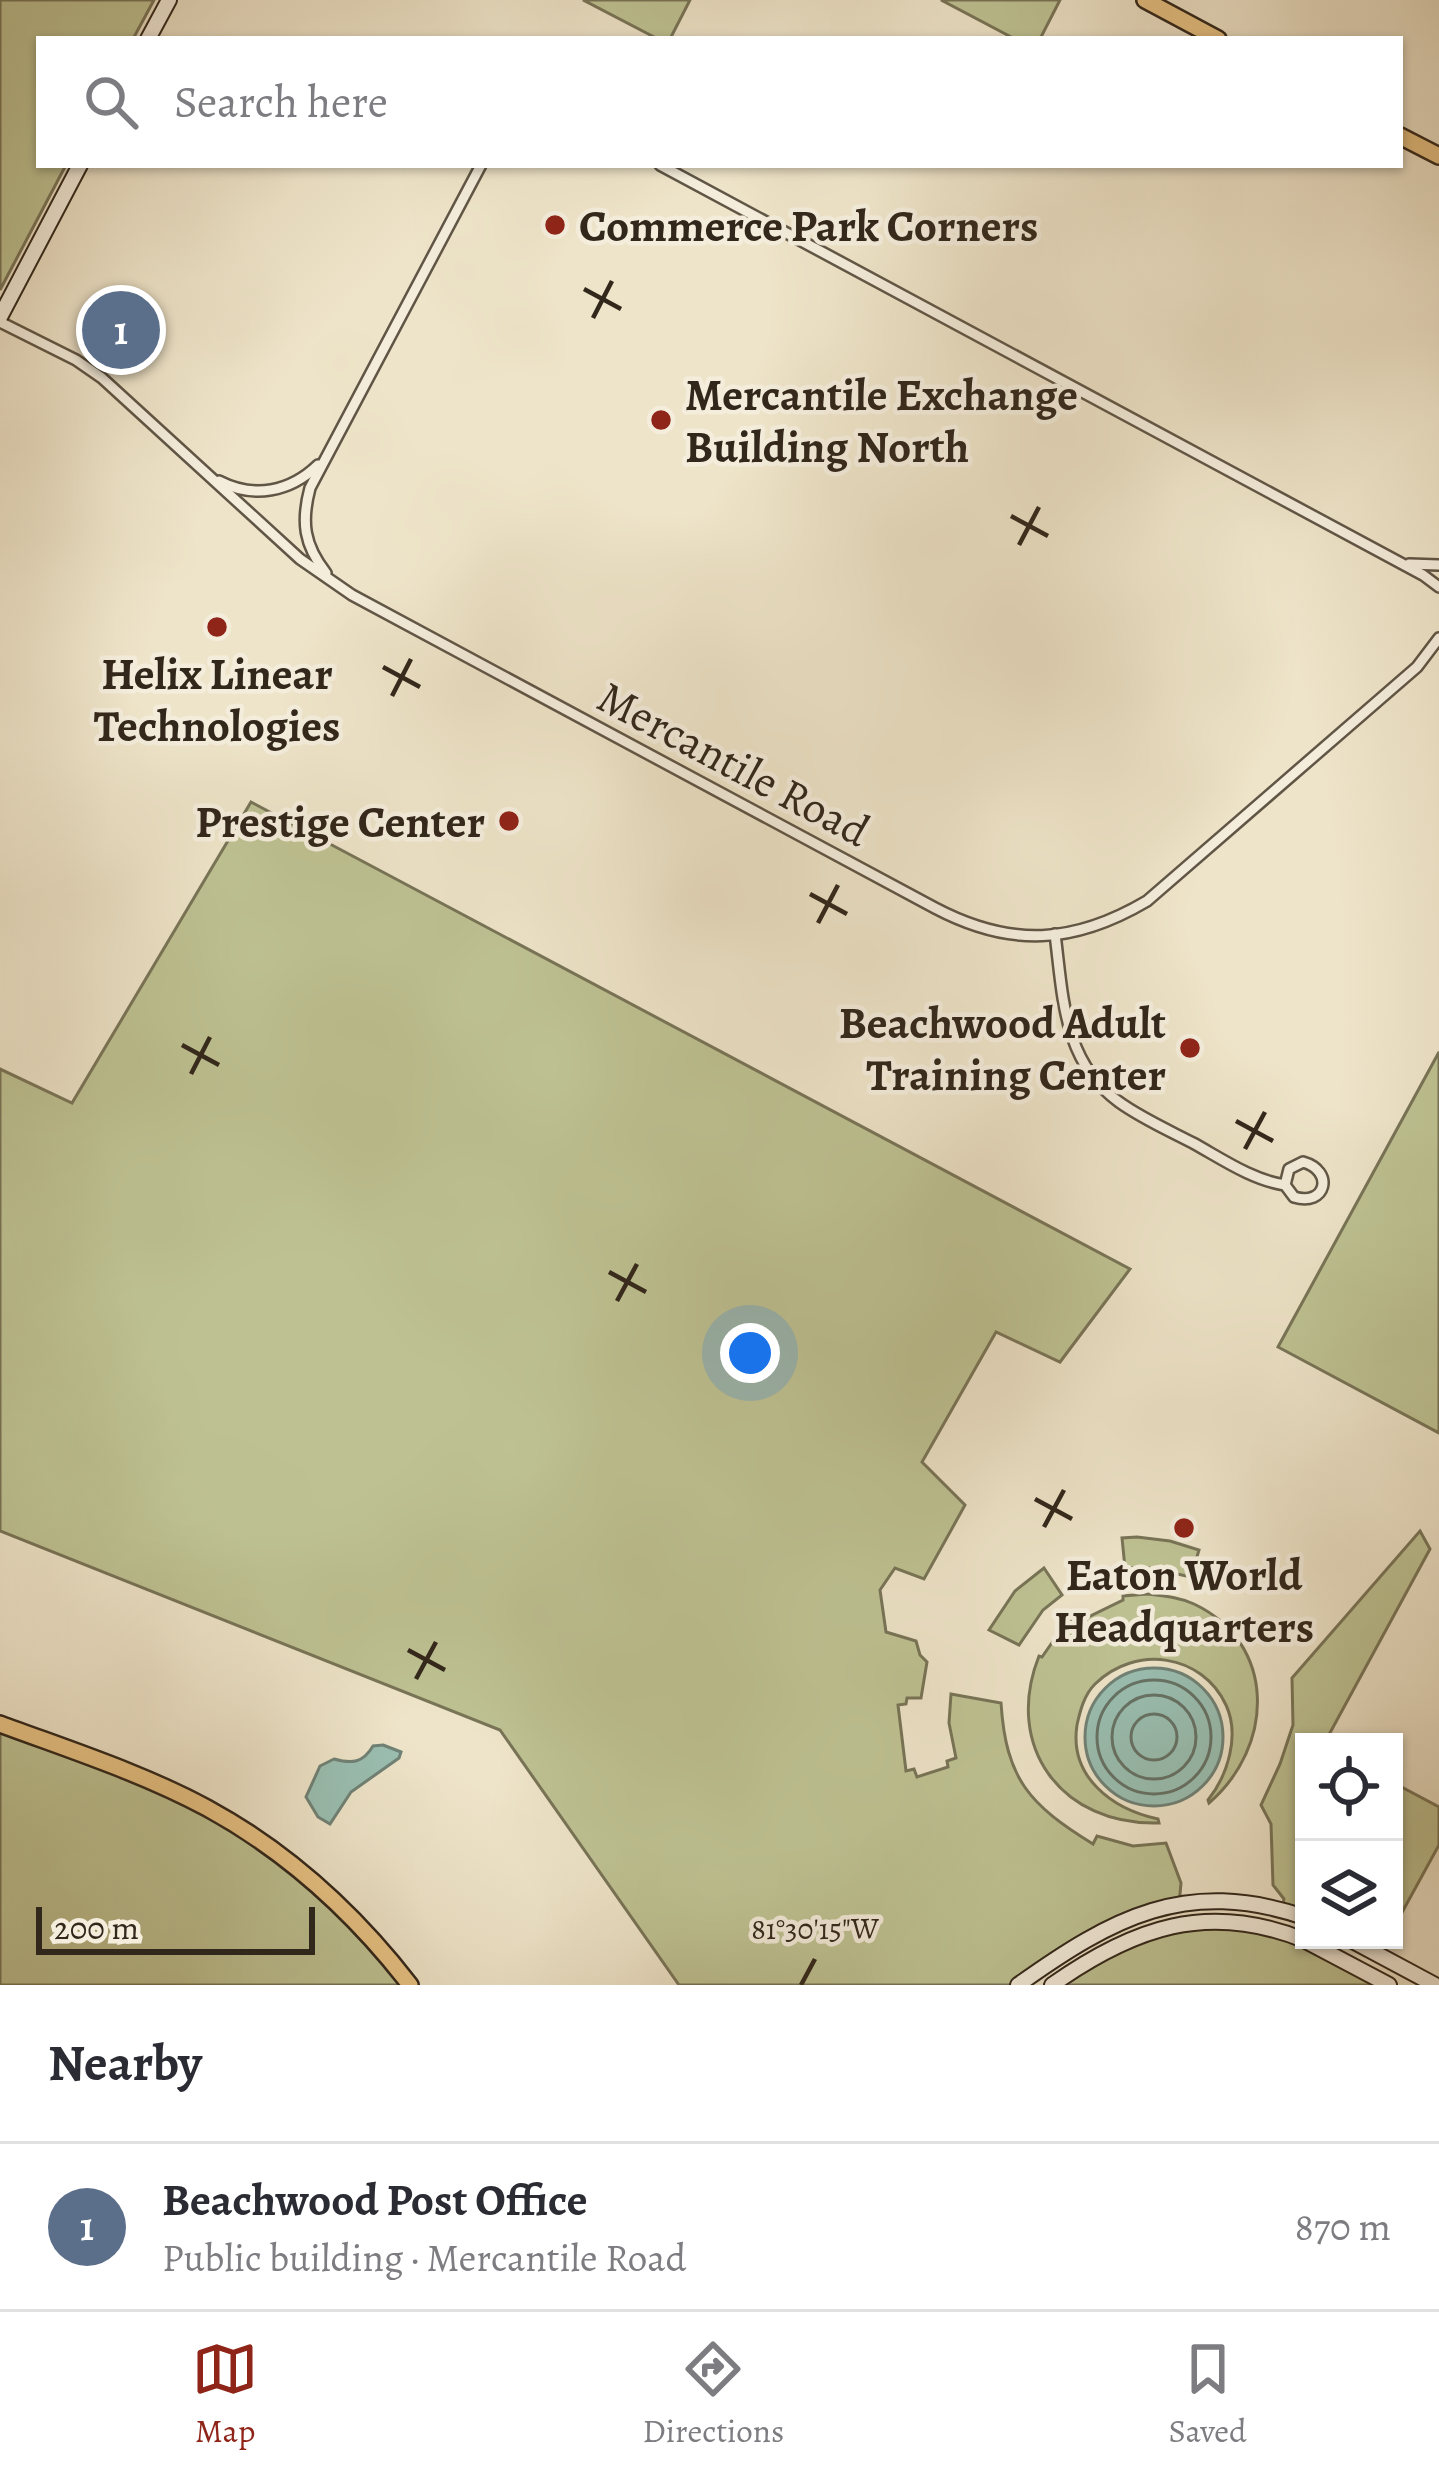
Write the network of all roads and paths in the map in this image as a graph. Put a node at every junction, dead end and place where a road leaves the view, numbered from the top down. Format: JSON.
{"nodes":[{"id":1,"x":169,"y":0,"type":"edge"},
{"id":2,"x":1145,"y":0,"type":"edge"},
{"id":3,"x":150,"y":36,"type":"edge"},
{"id":4,"x":1212,"y":36,"type":"edge"},
{"id":5,"x":1403,"y":138,"type":"edge"},
{"id":6,"x":1439,"y":156,"type":"edge"},
{"id":7,"x":78,"y":168,"type":"edge"},
{"id":8,"x":480,"y":168,"type":"edge"},
{"id":9,"x":665,"y":168,"type":"edge"},
{"id":10,"x":0,"y":320,"type":"edge"},
{"id":11,"x":326,"y":455,"type":"junction"},
{"id":12,"x":208,"y":476,"type":"junction"},
{"id":13,"x":1398,"y":562,"type":"junction"},
{"id":14,"x":1439,"y":565,"type":"edge"},
{"id":15,"x":337,"y":586,"type":"junction"},
{"id":16,"x":1439,"y":587,"type":"edge"},
{"id":17,"x":1439,"y":638,"type":"edge"},
{"id":18,"x":1055,"y":934,"type":"junction"},
{"id":19,"x":1285,"y":1184,"type":"junction"},
{"id":20,"x":0,"y":1724,"type":"edge"},
{"id":21,"x":1295,"y":1914,"type":"edge"},
{"id":22,"x":1295,"y":1938,"type":"edge"},
{"id":23,"x":1321,"y":1949,"type":"edge"},
{"id":24,"x":1368,"y":1949,"type":"edge"},
{"id":25,"x":410,"y":1985,"type":"edge"},
{"id":26,"x":1018,"y":1985,"type":"edge"},
{"id":27,"x":1052,"y":1985,"type":"edge"},
{"id":28,"x":1389,"y":1985,"type":"edge"},
{"id":29,"x":1435,"y":1985,"type":"edge"}],
"edges":[{"from":1,"to":3,"type":"street"},
{"from":2,"to":4,"type":"main road"},
{"from":5,"to":6,"type":"main road"},
{"from":7,"to":10,"type":"street"},
{"from":8,"to":11,"type":"street"},
{"from":9,"to":13,"type":"street"},
{"from":10,"to":12,"type":"street","name":"Mercantile Road"},
{"from":11,"to":12,"type":"street"},
{"from":11,"to":15,"type":"street"},
{"from":12,"to":15,"type":"street","name":"Mercantile Road"},
{"from":13,"to":14,"type":"street"},
{"from":13,"to":16,"type":"street"},
{"from":15,"to":18,"type":"street","name":"Mercantile Road"},
{"from":17,"to":18,"type":"street","name":"Mercantile Road"},
{"from":18,"to":19,"type":"street"},
{"from":19,"to":19,"type":"street"},
{"from":20,"to":25,"type":"main road"},
{"from":21,"to":26,"type":"street"},
{"from":22,"to":27,"type":"street"},
{"from":23,"to":28,"type":"street"},
{"from":24,"to":29,"type":"street"}]}
